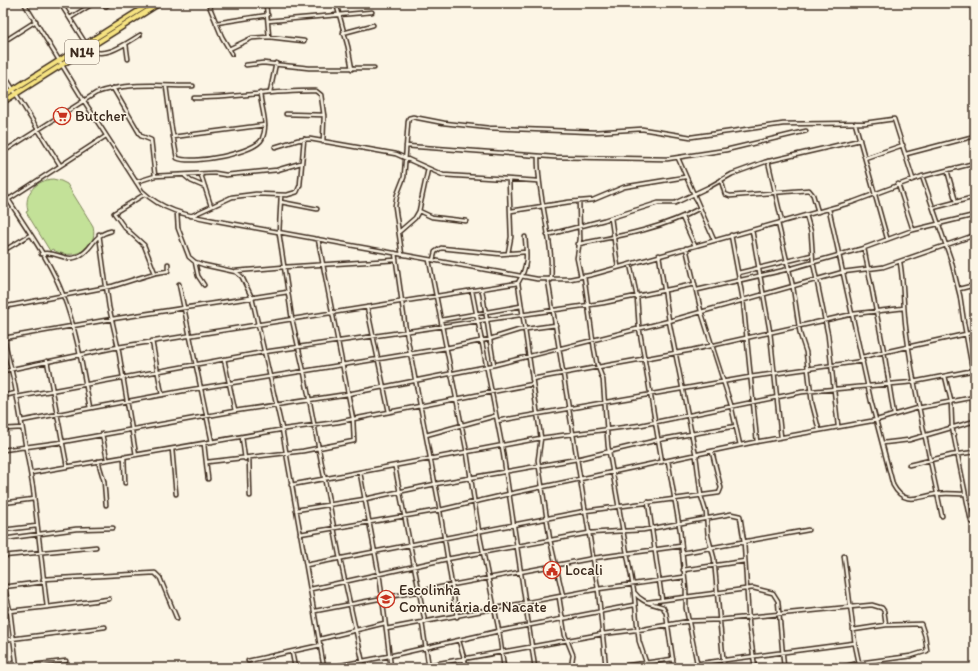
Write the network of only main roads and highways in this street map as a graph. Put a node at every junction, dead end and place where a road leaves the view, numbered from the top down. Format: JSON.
{"nodes":[{"id":1,"x":151,"y":3,"type":"edge"},
{"id":2,"x":160,"y":3,"type":"edge"},
{"id":3,"x":114,"y":29,"type":"junction"},
{"id":4,"x":60,"y":62,"type":"junction"},
{"id":5,"x":15,"y":91,"type":"junction"},
{"id":6,"x":3,"y":96,"type":"edge"},
{"id":7,"x":3,"y":102,"type":"edge"}],
"edges":[{"from":1,"to":3,"type":"main road","number":"N14"},
{"from":2,"to":3,"type":"main road","number":"N14"},
{"from":3,"to":4,"type":"main road","number":"N14"},
{"from":3,"to":4,"type":"main road","number":"N14"},
{"from":4,"to":5,"type":"main road","number":"N14"},
{"from":5,"to":6,"type":"main road","number":"N14"},
{"from":5,"to":7,"type":"main road","number":"N14"}]}
